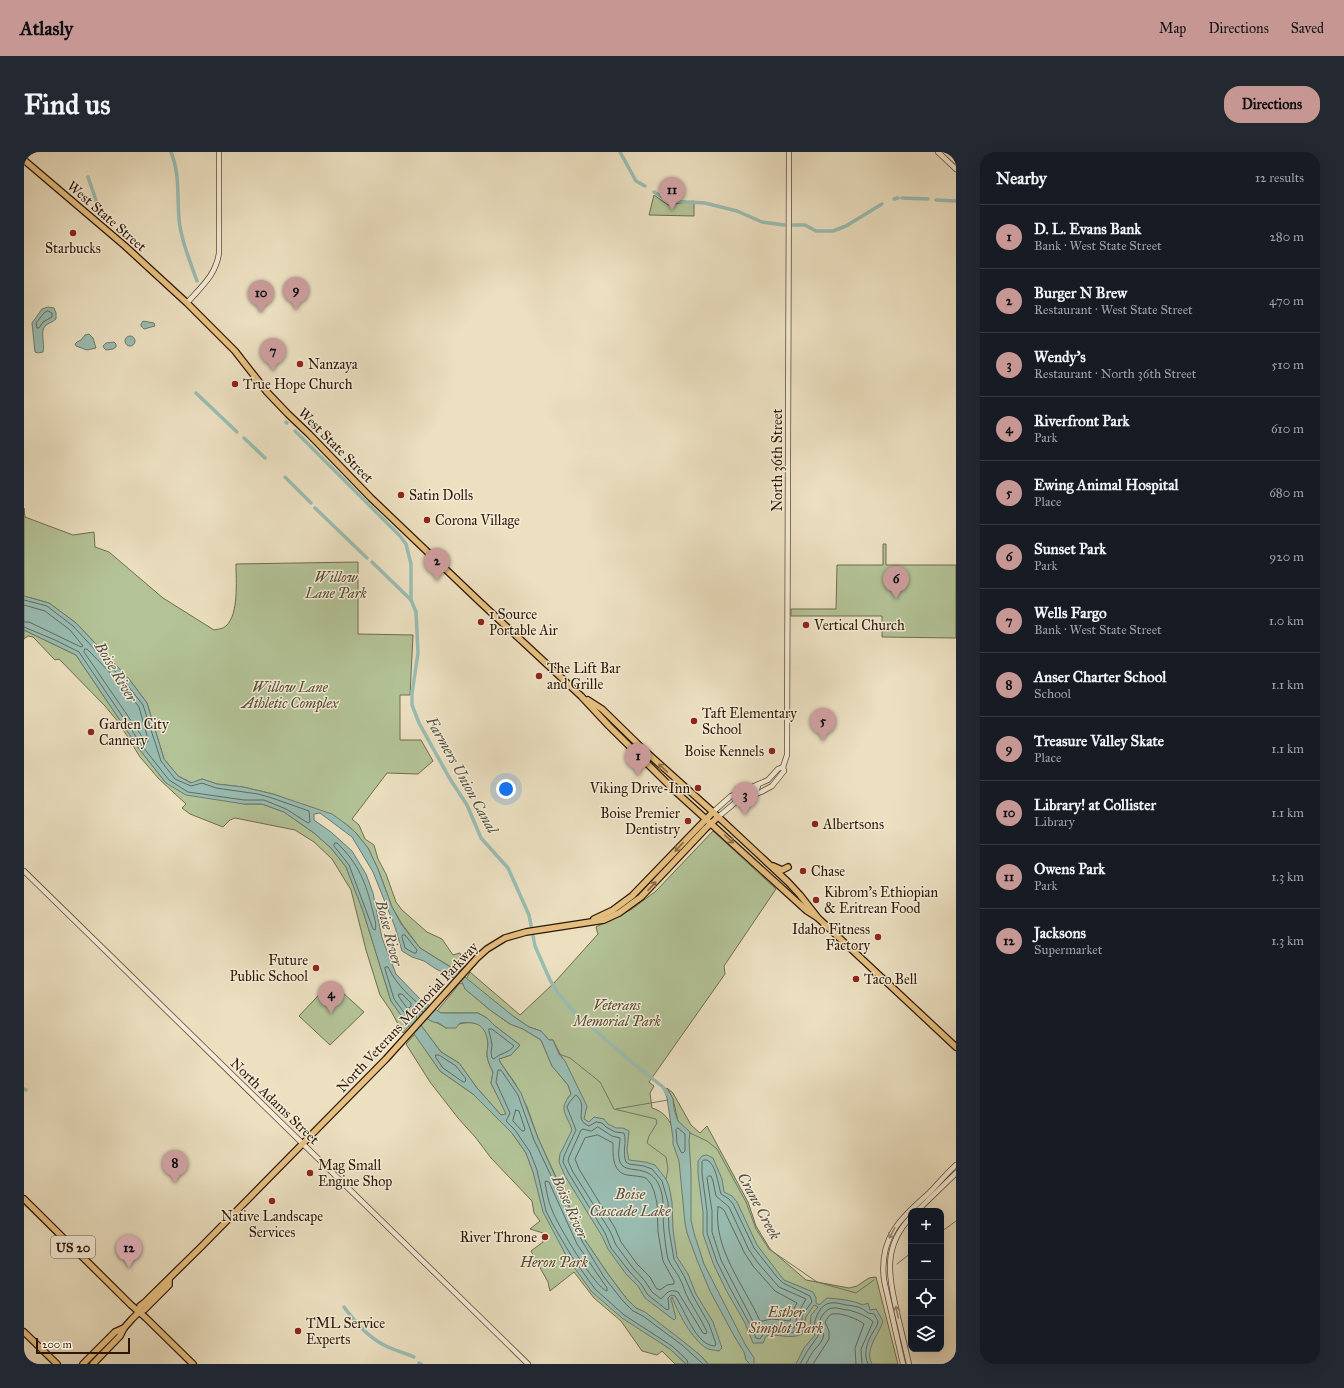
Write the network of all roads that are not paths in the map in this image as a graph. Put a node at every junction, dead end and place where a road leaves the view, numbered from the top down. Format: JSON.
{"nodes":[{"id":1,"x":219,"y":152,"type":"edge"},
{"id":2,"x":789,"y":152,"type":"edge"},
{"id":3,"x":938,"y":152,"type":"edge"},
{"id":4,"x":24,"y":160,"type":"edge"},
{"id":5,"x":956,"y":169,"type":"edge"},
{"id":6,"x":187,"y":302,"type":"junction"},
{"id":7,"x":581,"y":696,"type":"junction"},
{"id":8,"x":596,"y":712,"type":"junction"},
{"id":9,"x":616,"y":723,"type":"junction"},
{"id":10,"x":627,"y":744,"type":"junction"},
{"id":11,"x":644,"y":750,"type":"junction"},
{"id":12,"x":784,"y":767,"type":"junction"},
{"id":13,"x":770,"y":778,"type":"junction"},
{"id":14,"x":759,"y":785,"type":"junction"},
{"id":15,"x":761,"y":792,"type":"junction"},
{"id":16,"x":747,"y":797,"type":"junction"},
{"id":17,"x":713,"y":812,"type":"junction"},
{"id":18,"x":718,"y":817,"type":"junction"},
{"id":19,"x":706,"y":819,"type":"junction"},
{"id":20,"x":711,"y":823,"type":"junction"},
{"id":21,"x":764,"y":861,"type":"junction"},
{"id":22,"x":760,"y":867,"type":"junction"},
{"id":23,"x":788,"y":867,"type":"dead end"},
{"id":24,"x":24,"y":871,"type":"edge"},
{"id":25,"x":788,"y":882,"type":"junction"},
{"id":26,"x":818,"y":918,"type":"junction"},
{"id":27,"x":589,"y":922,"type":"junction"},
{"id":28,"x":956,"y":1047,"type":"edge"},
{"id":29,"x":303,"y":1143,"type":"junction"},
{"id":30,"x":956,"y":1165,"type":"edge"},
{"id":31,"x":956,"y":1173,"type":"edge"},
{"id":32,"x":24,"y":1199,"type":"edge"},
{"id":33,"x":920,"y":1208,"type":"edge"},
{"id":34,"x":908,"y":1220,"type":"edge"},
{"id":35,"x":139,"y":1312,"type":"junction"},
{"id":36,"x":124,"y":1328,"type":"junction"},
{"id":37,"x":24,"y":1332,"type":"edge"},
{"id":38,"x":57,"y":1364,"type":"edge"},
{"id":39,"x":83,"y":1364,"type":"edge"},
{"id":40,"x":92,"y":1364,"type":"edge"},
{"id":41,"x":193,"y":1364,"type":"edge"},
{"id":42,"x":528,"y":1364,"type":"edge"},
{"id":43,"x":903,"y":1364,"type":"edge"},
{"id":44,"x":909,"y":1364,"type":"edge"}],
"edges":[{"from":1,"to":6,"type":"street"},
{"from":2,"to":12,"type":"street","name":"North 36th Street"},
{"from":3,"to":5,"type":"street"},
{"from":4,"to":6,"type":"main road","name":"West State Street"},
{"from":6,"to":7,"type":"main road","name":"West State Street"},
{"from":7,"to":8,"type":"main road","name":"West State Street"},
{"from":7,"to":9,"type":"main road","name":"West State Street"},
{"from":8,"to":9,"type":"main road","name":"West State Street"},
{"from":8,"to":10,"type":"main road","name":"West State Street"},
{"from":9,"to":11,"type":"main road","name":"West State Street"},
{"from":10,"to":11,"type":"main road","name":"West State Street"},
{"from":10,"to":19,"type":"main road","name":"West State Street"},
{"from":17,"to":11,"type":"main road","name":"West State Street","one_way":true},
{"from":12,"to":13,"type":"street"},
{"from":12,"to":15,"type":"street","name":"North 36th Street"},
{"from":13,"to":14,"type":"street"},
{"from":13,"to":15,"type":"street"},
{"from":14,"to":16,"type":"street"},
{"from":14,"to":17,"type":"street"},
{"from":15,"to":16,"type":"street","name":"North 36th Street"},
{"from":16,"to":18,"type":"street","name":"North 36th Street"},
{"from":17,"to":18,"type":"main road","name":"West State Street"},
{"from":17,"to":19,"type":"main road","name":"North Veterans Memorial Parkway"},
{"from":18,"to":20,"type":"main road","name":"North Veterans Memorial Parkway"},
{"from":18,"to":21,"type":"main road","name":"West State Street"},
{"from":19,"to":20,"type":"main road","name":"West State Street"},
{"from":19,"to":27,"type":"main road","name":"North Veterans Memorial Parkway","one_way":true},
{"from":20,"to":22,"type":"main road","name":"West State Street","one_way":true},
{"from":27,"to":20,"type":"main road","name":"North Veterans Memorial Parkway","one_way":true},
{"from":21,"to":23,"type":"main road"},
{"from":21,"to":25,"type":"main road","name":"West State Street"},
{"from":22,"to":25,"type":"main road","name":"West State Street"},
{"from":22,"to":26,"type":"main road","name":"West State Street"},
{"from":24,"to":29,"type":"street","name":"North Adams Street"},
{"from":25,"to":26,"type":"main road","name":"West State Street"},
{"from":26,"to":28,"type":"main road","name":"West State Street"},
{"from":27,"to":29,"type":"main road","name":"North Veterans Memorial Parkway"},
{"from":29,"to":35,"type":"main road","name":"North Veterans Memorial Parkway"},
{"from":29,"to":42,"type":"street","name":"North Adams Street"},
{"from":30,"to":43,"type":"street","one_way":true},
{"from":31,"to":33,"type":"street"},
{"from":32,"to":35,"type":"main road","number":"US 20"},
{"from":44,"to":34,"type":"street","one_way":true},
{"from":35,"to":36,"type":"main road","name":"North Veterans Memorial Parkway"},
{"from":35,"to":41,"type":"main road","number":"US 20"},
{"from":36,"to":39,"type":"main road"},
{"from":36,"to":40,"type":"main road"},
{"from":37,"to":38,"type":"main road"}]}
